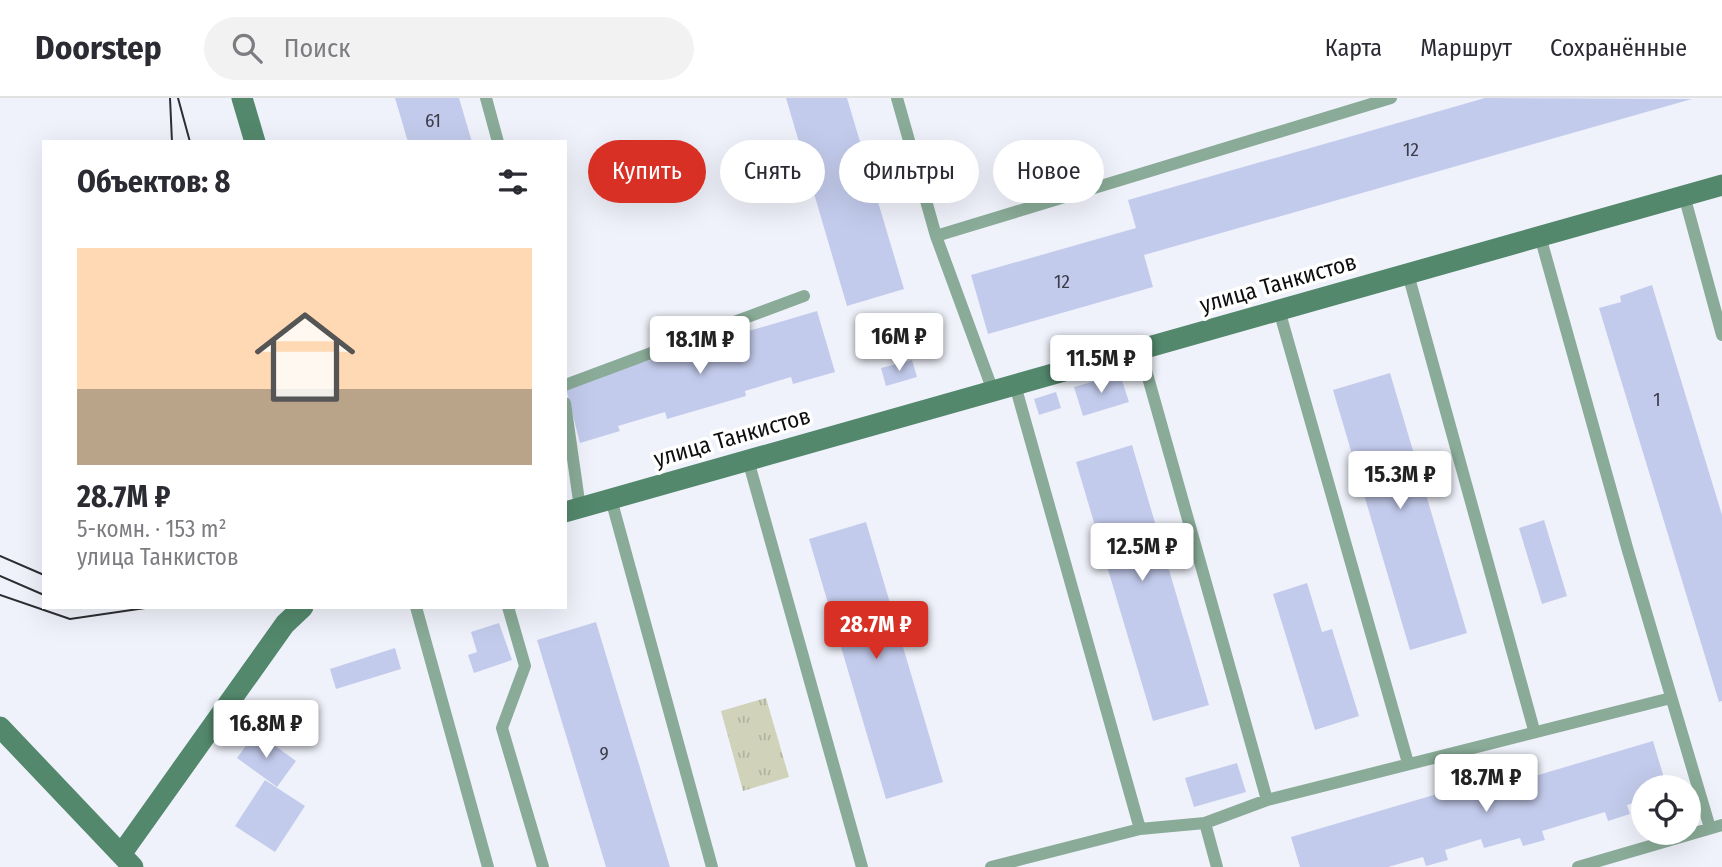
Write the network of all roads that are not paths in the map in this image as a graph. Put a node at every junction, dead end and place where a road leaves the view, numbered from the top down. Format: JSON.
{"nodes":[{"id":1,"x":242,"y":98,"type":"edge"},
{"id":2,"x":486,"y":98,"type":"edge"},
{"id":3,"x":897,"y":98,"type":"edge"},
{"id":4,"x":1391,"y":98,"type":"edge"},
{"id":5,"x":254,"y":140,"type":"edge"},
{"id":6,"x":497,"y":140,"type":"edge"},
{"id":7,"x":1722,"y":184,"type":"edge"},
{"id":8,"x":1684,"y":195,"type":"junction"},
{"id":9,"x":936,"y":236,"type":"junction"},
{"id":10,"x":1540,"y":236,"type":"junction"},
{"id":11,"x":1408,"y":274,"type":"junction"},
{"id":12,"x":804,"y":296,"type":"dead end"},
{"id":13,"x":1279,"y":310,"type":"junction"},
{"id":14,"x":1722,"y":335,"type":"edge"},
{"id":15,"x":1140,"y":349,"type":"junction"},
{"id":16,"x":567,"y":384,"type":"edge"},
{"id":17,"x":1015,"y":385,"type":"junction"},
{"id":18,"x":993,"y":391,"type":"junction"},
{"id":19,"x":567,"y":430,"type":"edge"},
{"id":20,"x":748,"y":460,"type":"junction"},
{"id":21,"x":611,"y":499,"type":"junction"},
{"id":22,"x":573,"y":510,"type":"edge"},
{"id":23,"x":301,"y":609,"type":"edge"},
{"id":24,"x":417,"y":609,"type":"edge"},
{"id":25,"x":509,"y":609,"type":"edge"},
{"id":26,"x":1671,"y":698,"type":"junction"},
{"id":27,"x":0,"y":727,"type":"edge"},
{"id":28,"x":1534,"y":730,"type":"junction"},
{"id":29,"x":1408,"y":763,"type":"junction"},
{"id":30,"x":1267,"y":800,"type":"junction"},
{"id":31,"x":1205,"y":822,"type":"junction"},
{"id":32,"x":1716,"y":826,"type":"edge"},
{"id":33,"x":1140,"y":830,"type":"junction"},
{"id":34,"x":128,"y":860,"type":"edge"},
{"id":35,"x":488,"y":867,"type":"edge"},
{"id":36,"x":543,"y":867,"type":"edge"},
{"id":37,"x":712,"y":867,"type":"edge"},
{"id":38,"x":862,"y":867,"type":"edge"},
{"id":39,"x":991,"y":867,"type":"edge"},
{"id":40,"x":1217,"y":867,"type":"edge"},
{"id":41,"x":1578,"y":867,"type":"edge"}],
"edges":[{"from":1,"to":5,"type":"main road"},
{"from":2,"to":6,"type":"lane"},
{"from":3,"to":9,"type":"lane"},
{"from":4,"to":9,"type":"lane"},
{"from":7,"to":8,"type":"main road","name":"улица Танкистов"},
{"from":8,"to":10,"type":"main road","name":"улица Танкистов"},
{"from":8,"to":14,"type":"lane"},
{"from":9,"to":18,"type":"lane"},
{"from":10,"to":11,"type":"main road","name":"улица Танкистов"},
{"from":10,"to":26,"type":"lane"},
{"from":11,"to":13,"type":"main road","name":"улица Танкистов"},
{"from":11,"to":28,"type":"lane"},
{"from":12,"to":16,"type":"lane"},
{"from":13,"to":15,"type":"main road","name":"улица Танкистов"},
{"from":13,"to":29,"type":"lane"},
{"from":15,"to":17,"type":"main road","name":"улица Танкистов"},
{"from":15,"to":30,"type":"lane"},
{"from":17,"to":18,"type":"main road","name":"улица Танкистов"},
{"from":17,"to":33,"type":"lane"},
{"from":18,"to":20,"type":"main road","name":"улица Танкистов"},
{"from":19,"to":22,"type":"lane"},
{"from":20,"to":21,"type":"main road","name":"улица Танкистов"},
{"from":20,"to":38,"type":"lane"},
{"from":21,"to":22,"type":"main road","name":"улица Танкистов"},
{"from":21,"to":37,"type":"lane"},
{"from":23,"to":34,"type":"main road"},
{"from":24,"to":35,"type":"lane"},
{"from":25,"to":36,"type":"lane"},
{"from":26,"to":28,"type":"lane"},
{"from":26,"to":32,"type":"lane"},
{"from":27,"to":34,"type":"main road"},
{"from":28,"to":29,"type":"lane"},
{"from":29,"to":30,"type":"lane"},
{"from":30,"to":31,"type":"lane"},
{"from":31,"to":33,"type":"lane"},
{"from":31,"to":40,"type":"lane"},
{"from":32,"to":41,"type":"lane"},
{"from":33,"to":39,"type":"lane"}]}
